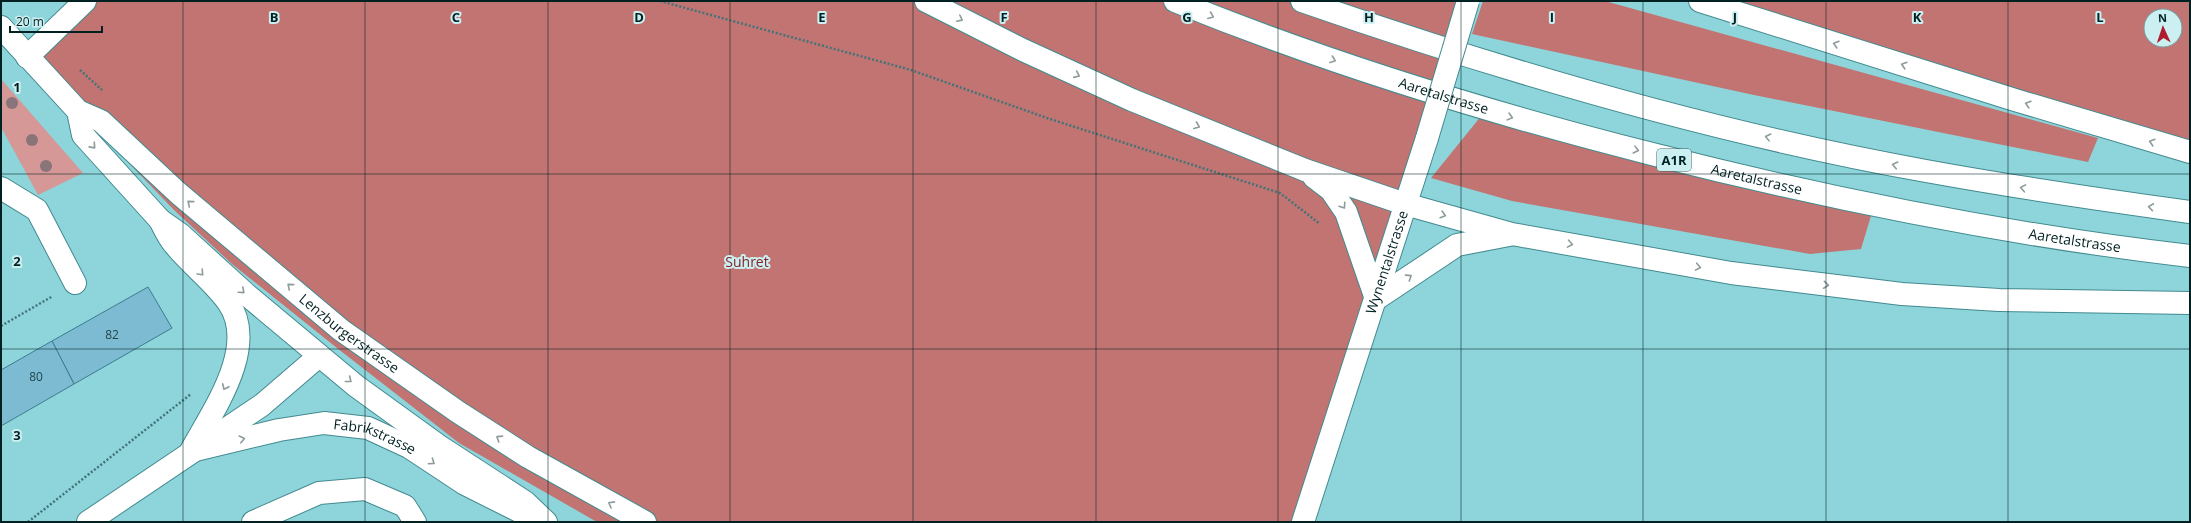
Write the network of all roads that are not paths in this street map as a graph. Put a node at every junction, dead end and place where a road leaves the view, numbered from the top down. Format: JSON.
{"nodes":[{"id":1,"x":85,"y":1,"type":"edge"},
{"id":2,"x":926,"y":1,"type":"edge"},
{"id":3,"x":1175,"y":1,"type":"edge"},
{"id":4,"x":1302,"y":1,"type":"edge"},
{"id":5,"x":1468,"y":1,"type":"edge"},
{"id":6,"x":1700,"y":1,"type":"edge"},
{"id":7,"x":1,"y":27,"type":"edge"},
{"id":8,"x":27,"y":57,"type":"junction"},
{"id":9,"x":78,"y":111,"type":"junction"},
{"id":10,"x":2190,"y":152,"type":"edge"},
{"id":11,"x":1305,"y":170,"type":"junction"},
{"id":12,"x":1,"y":188,"type":"edge"},
{"id":13,"x":1406,"y":204,"type":"junction"},
{"id":14,"x":2190,"y":212,"type":"edge"},
{"id":15,"x":160,"y":220,"type":"junction"},
{"id":16,"x":1512,"y":234,"type":"junction"},
{"id":17,"x":2190,"y":256,"type":"edge"},
{"id":18,"x":75,"y":283,"type":"road end"},
{"id":19,"x":1376,"y":299,"type":"junction"},
{"id":20,"x":2190,"y":304,"type":"edge"},
{"id":21,"x":341,"y":330,"type":"junction"},
{"id":22,"x":318,"y":356,"type":"junction"},
{"id":23,"x":191,"y":451,"type":"junction"},
{"id":24,"x":88,"y":522,"type":"edge"},
{"id":25,"x":253,"y":522,"type":"edge"},
{"id":26,"x":415,"y":522,"type":"edge"},
{"id":27,"x":541,"y":522,"type":"edge"},
{"id":28,"x":546,"y":522,"type":"edge"},
{"id":29,"x":645,"y":522,"type":"edge"},
{"id":30,"x":1303,"y":522,"type":"edge"}],
"edges":[{"from":1,"to":8,"type":"main road"},
{"from":2,"to":11,"type":"main road","one_way":true},
{"from":3,"to":17,"type":"main road","name":"Aaretalstrasse","number":"A1R","one_way":true},
{"from":14,"to":4,"type":"main road","one_way":true},
{"from":5,"to":13,"type":"main road","name":"Wynentalstrasse","bridge":true},
{"from":10,"to":6,"type":"main road","one_way":true},
{"from":7,"to":8,"type":"main road","name":"Lenzburgerstrasse"},
{"from":8,"to":9,"type":"main road","name":"Lenzburgerstrasse"},
{"from":9,"to":15,"type":"main road","one_way":true},
{"from":21,"to":9,"type":"main road","name":"Lenzburgerstrasse","one_way":true},
{"from":11,"to":13,"type":"main road"},
{"from":11,"to":19,"type":"main road","one_way":true},
{"from":12,"to":18,"type":"main road"},
{"from":13,"to":16,"type":"main road","one_way":true},
{"from":13,"to":19,"type":"main road","name":"Wynentalstrasse"},
{"from":15,"to":22,"type":"main road","one_way":true},
{"from":15,"to":23,"type":"main road","name":"Fabrikstrasse","one_way":true},
{"from":19,"to":16,"type":"main road","one_way":true},
{"from":16,"to":20,"type":"main road","one_way":true},
{"from":19,"to":30,"type":"main road","name":"Wynentalstrasse"},
{"from":21,"to":22,"type":"main road","name":"Fabrikstrasse"},
{"from":29,"to":21,"type":"main road","name":"Lenzburgerstrasse","one_way":true},
{"from":22,"to":23,"type":"main road","name":"Fabrikstrasse"},
{"from":22,"to":28,"type":"main road","one_way":true},
{"from":23,"to":24,"type":"main road","name":"Fabrikstrasse"},
{"from":23,"to":27,"type":"main road","name":"Fabrikstrasse","one_way":true},
{"from":25,"to":26,"type":"main road"}]}
